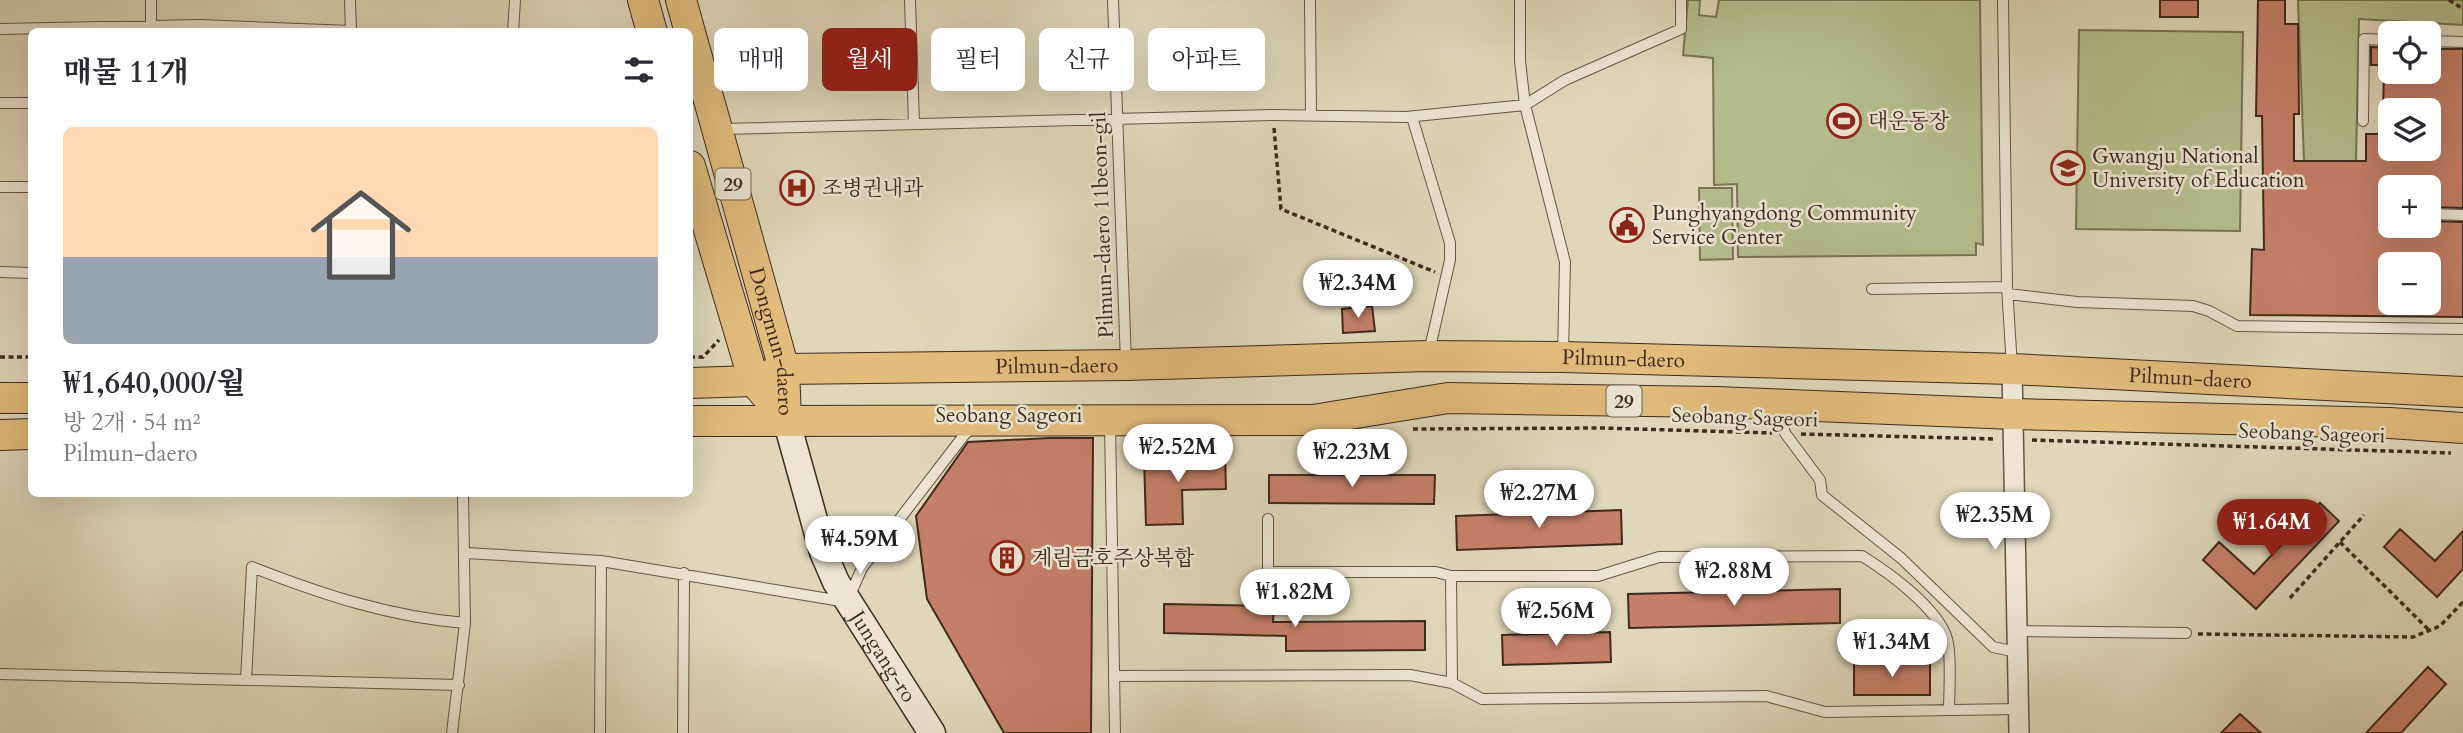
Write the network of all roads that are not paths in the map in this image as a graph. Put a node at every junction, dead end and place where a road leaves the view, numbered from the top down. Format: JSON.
{"nodes":[{"id":1,"x":151,"y":0,"type":"edge"},
{"id":2,"x":350,"y":0,"type":"edge"},
{"id":3,"x":515,"y":0,"type":"edge"},
{"id":4,"x":643,"y":0,"type":"edge"},
{"id":5,"x":681,"y":0,"type":"edge"},
{"id":6,"x":910,"y":0,"type":"edge"},
{"id":7,"x":1113,"y":0,"type":"edge"},
{"id":8,"x":1310,"y":0,"type":"edge"},
{"id":9,"x":1520,"y":0,"type":"edge"},
{"id":10,"x":1681,"y":0,"type":"edge"},
{"id":11,"x":2003,"y":0,"type":"edge"},
{"id":12,"x":151,"y":28,"type":"edge"},
{"id":13,"x":179,"y":28,"type":"edge"},
{"id":14,"x":307,"y":28,"type":"edge"},
{"id":15,"x":351,"y":28,"type":"edge"},
{"id":16,"x":513,"y":28,"type":"edge"},
{"id":17,"x":651,"y":28,"type":"edge"},
{"id":18,"x":689,"y":28,"type":"edge"},
{"id":19,"x":0,"y":29,"type":"edge"},
{"id":20,"x":28,"y":29,"type":"edge"},
{"id":21,"x":2378,"y":40,"type":"edge"},
{"id":22,"x":2441,"y":41,"type":"edge"},
{"id":23,"x":693,"y":42,"type":"edge"},
{"id":24,"x":2463,"y":42,"type":"edge"},
{"id":25,"x":0,"y":103,"type":"edge"},
{"id":26,"x":28,"y":103,"type":"edge"},
{"id":27,"x":1525,"y":105,"type":"junction"},
{"id":28,"x":1311,"y":116,"type":"junction"},
{"id":29,"x":1412,"y":117,"type":"junction"},
{"id":30,"x":1117,"y":119,"type":"junction"},
{"id":31,"x":2363,"y":121,"type":"dead end"},
{"id":32,"x":914,"y":124,"type":"junction"},
{"id":33,"x":718,"y":130,"type":"junction"},
{"id":34,"x":693,"y":176,"type":"edge"},
{"id":35,"x":0,"y":187,"type":"edge"},
{"id":36,"x":28,"y":187,"type":"edge"},
{"id":37,"x":2441,"y":215,"type":"edge"},
{"id":38,"x":2463,"y":215,"type":"edge"},
{"id":39,"x":0,"y":272,"type":"edge"},
{"id":40,"x":28,"y":273,"type":"edge"},
{"id":41,"x":1872,"y":289,"type":"dead end"},
{"id":42,"x":2007,"y":291,"type":"junction"},
{"id":43,"x":2463,"y":329,"type":"edge"},
{"id":44,"x":1428,"y":355,"type":"junction"},
{"id":45,"x":1563,"y":357,"type":"junction"},
{"id":46,"x":1126,"y":365,"type":"junction"},
{"id":47,"x":785,"y":369,"type":"junction"},
{"id":48,"x":2012,"y":369,"type":"junction"},
{"id":49,"x":754,"y":381,"type":"junction"},
{"id":50,"x":693,"y":383,"type":"edge"},
{"id":51,"x":2463,"y":392,"type":"edge"},
{"id":52,"x":0,"y":398,"type":"edge"},
{"id":53,"x":28,"y":398,"type":"edge"},
{"id":54,"x":1776,"y":404,"type":"junction"},
{"id":55,"x":988,"y":418,"type":"junction"},
{"id":56,"x":1110,"y":418,"type":"junction"},
{"id":57,"x":786,"y":419,"type":"junction"},
{"id":58,"x":693,"y":421,"type":"edge"},
{"id":59,"x":2014,"y":427,"type":"junction"},
{"id":60,"x":2463,"y":429,"type":"edge"},
{"id":61,"x":0,"y":435,"type":"edge"},
{"id":62,"x":28,"y":435,"type":"edge"},
{"id":63,"x":463,"y":497,"type":"edge"},
{"id":64,"x":1268,"y":519,"type":"dead end"},
{"id":65,"x":466,"y":553,"type":"junction"},
{"id":66,"x":601,"y":561,"type":"junction"},
{"id":67,"x":684,"y":573,"type":"junction"},
{"id":68,"x":1451,"y":576,"type":"junction"},
{"id":69,"x":847,"y":602,"type":"junction"},
{"id":70,"x":465,"y":623,"type":"junction"},
{"id":71,"x":2016,"y":631,"type":"junction"},
{"id":72,"x":2186,"y":633,"type":"road end"},
{"id":73,"x":2016,"y":652,"type":"junction"},
{"id":74,"x":0,"y":674,"type":"edge"},
{"id":75,"x":1114,"y":676,"type":"junction"},
{"id":76,"x":246,"y":680,"type":"junction"},
{"id":77,"x":1452,"y":683,"type":"junction"},
{"id":78,"x":459,"y":685,"type":"junction"},
{"id":79,"x":2018,"y":709,"type":"junction"},
{"id":80,"x":1949,"y":710,"type":"junction"},
{"id":81,"x":1115,"y":729,"type":"edge"},
{"id":82,"x":452,"y":733,"type":"edge"},
{"id":83,"x":600,"y":733,"type":"edge"},
{"id":84,"x":684,"y":733,"type":"edge"},
{"id":85,"x":932,"y":733,"type":"edge"},
{"id":86,"x":2019,"y":733,"type":"edge"}],
"edges":[{"from":1,"to":12,"type":"lane"},
{"from":2,"to":15,"type":"lane"},
{"from":3,"to":16,"type":"lane"},
{"from":4,"to":17,"type":"main road"},
{"from":5,"to":18,"type":"main road","name":"Dongmun-daero","number":"29"},
{"from":6,"to":32,"type":"lane"},
{"from":7,"to":30,"type":"lane","name":"Pilmun-daero 11beon-gil"},
{"from":8,"to":28,"type":"lane"},
{"from":9,"to":27,"type":"lane"},
{"from":10,"to":27,"type":"lane"},
{"from":11,"to":42,"type":"lane"},
{"from":13,"to":14,"type":"lane"},
{"from":19,"to":20,"type":"lane"},
{"from":21,"to":31,"type":"lane"},
{"from":22,"to":24,"type":"lane"},
{"from":23,"to":33,"type":"main road","name":"Dongmun-daero","number":"29"},
{"from":25,"to":26,"type":"lane"},
{"from":27,"to":29,"type":"lane"},
{"from":27,"to":45,"type":"lane"},
{"from":28,"to":29,"type":"lane"},
{"from":28,"to":30,"type":"lane"},
{"from":29,"to":44,"type":"lane"},
{"from":30,"to":32,"type":"lane"},
{"from":30,"to":46,"type":"lane","name":"Pilmun-daero 11beon-gil"},
{"from":32,"to":33,"type":"lane"},
{"from":33,"to":47,"type":"main road","name":"Dongmun-daero","number":"29"},
{"from":34,"to":49,"type":"main road","name":"Dongmun-daero","number":"29"},
{"from":35,"to":36,"type":"lane"},
{"from":37,"to":38,"type":"lane"},
{"from":39,"to":40,"type":"lane"},
{"from":41,"to":42,"type":"lane"},
{"from":42,"to":43,"type":"lane"},
{"from":42,"to":48,"type":"lane"},
{"from":44,"to":45,"type":"main road","name":"Pilmun-daero","number":"29"},
{"from":44,"to":46,"type":"main road","name":"Pilmun-daero","number":"29"},
{"from":45,"to":48,"type":"main road","name":"Pilmun-daero","number":"29"},
{"from":46,"to":47,"type":"main road","name":"Pilmun-daero","number":"29"},
{"from":47,"to":49,"type":"main road"},
{"from":47,"to":57,"type":"main road","name":"Dongmun-daero"},
{"from":48,"to":51,"type":"main road","name":"Pilmun-daero","number":"29"},
{"from":48,"to":59,"type":"street"},
{"from":49,"to":50,"type":"main road"},
{"from":49,"to":57,"type":"main road","name":"Dongmun-daero","number":"29"},
{"from":52,"to":53,"type":"main road"},
{"from":54,"to":56,"type":"main road","name":"Pilmun-daero","number":"29"},
{"from":54,"to":59,"type":"main road","name":"Pilmun-daero","number":"29"},
{"from":54,"to":73,"type":"lane"},
{"from":55,"to":56,"type":"main road","name":"Pilmun-daero","number":"29"},
{"from":55,"to":57,"type":"main road","name":"Pilmun-daero","number":"29"},
{"from":55,"to":69,"type":"lane"},
{"from":56,"to":75,"type":"lane"},
{"from":57,"to":58,"type":"main road","name":"Pilmun-daero"},
{"from":57,"to":69,"type":"main road","name":"Jungang-ro"},
{"from":59,"to":60,"type":"main road","name":"Pilmun-daero","number":"29"},
{"from":59,"to":71,"type":"street"},
{"from":61,"to":62,"type":"main road"},
{"from":63,"to":65,"type":"lane"},
{"from":64,"to":68,"type":"lane"},
{"from":65,"to":66,"type":"lane"},
{"from":65,"to":70,"type":"lane"},
{"from":66,"to":67,"type":"lane"},
{"from":66,"to":83,"type":"lane"},
{"from":67,"to":69,"type":"lane"},
{"from":67,"to":84,"type":"lane"},
{"from":68,"to":77,"type":"lane"},
{"from":68,"to":80,"type":"lane"},
{"from":69,"to":85,"type":"main road","name":"Jungang-ro"},
{"from":70,"to":76,"type":"lane"},
{"from":70,"to":78,"type":"lane"},
{"from":71,"to":72,"type":"lane"},
{"from":71,"to":73,"type":"street"},
{"from":73,"to":79,"type":"street"},
{"from":74,"to":76,"type":"lane"},
{"from":75,"to":77,"type":"lane"},
{"from":75,"to":81,"type":"lane"},
{"from":76,"to":78,"type":"lane"},
{"from":77,"to":80,"type":"lane"},
{"from":78,"to":82,"type":"lane"},
{"from":79,"to":80,"type":"lane"},
{"from":79,"to":86,"type":"street"}]}
